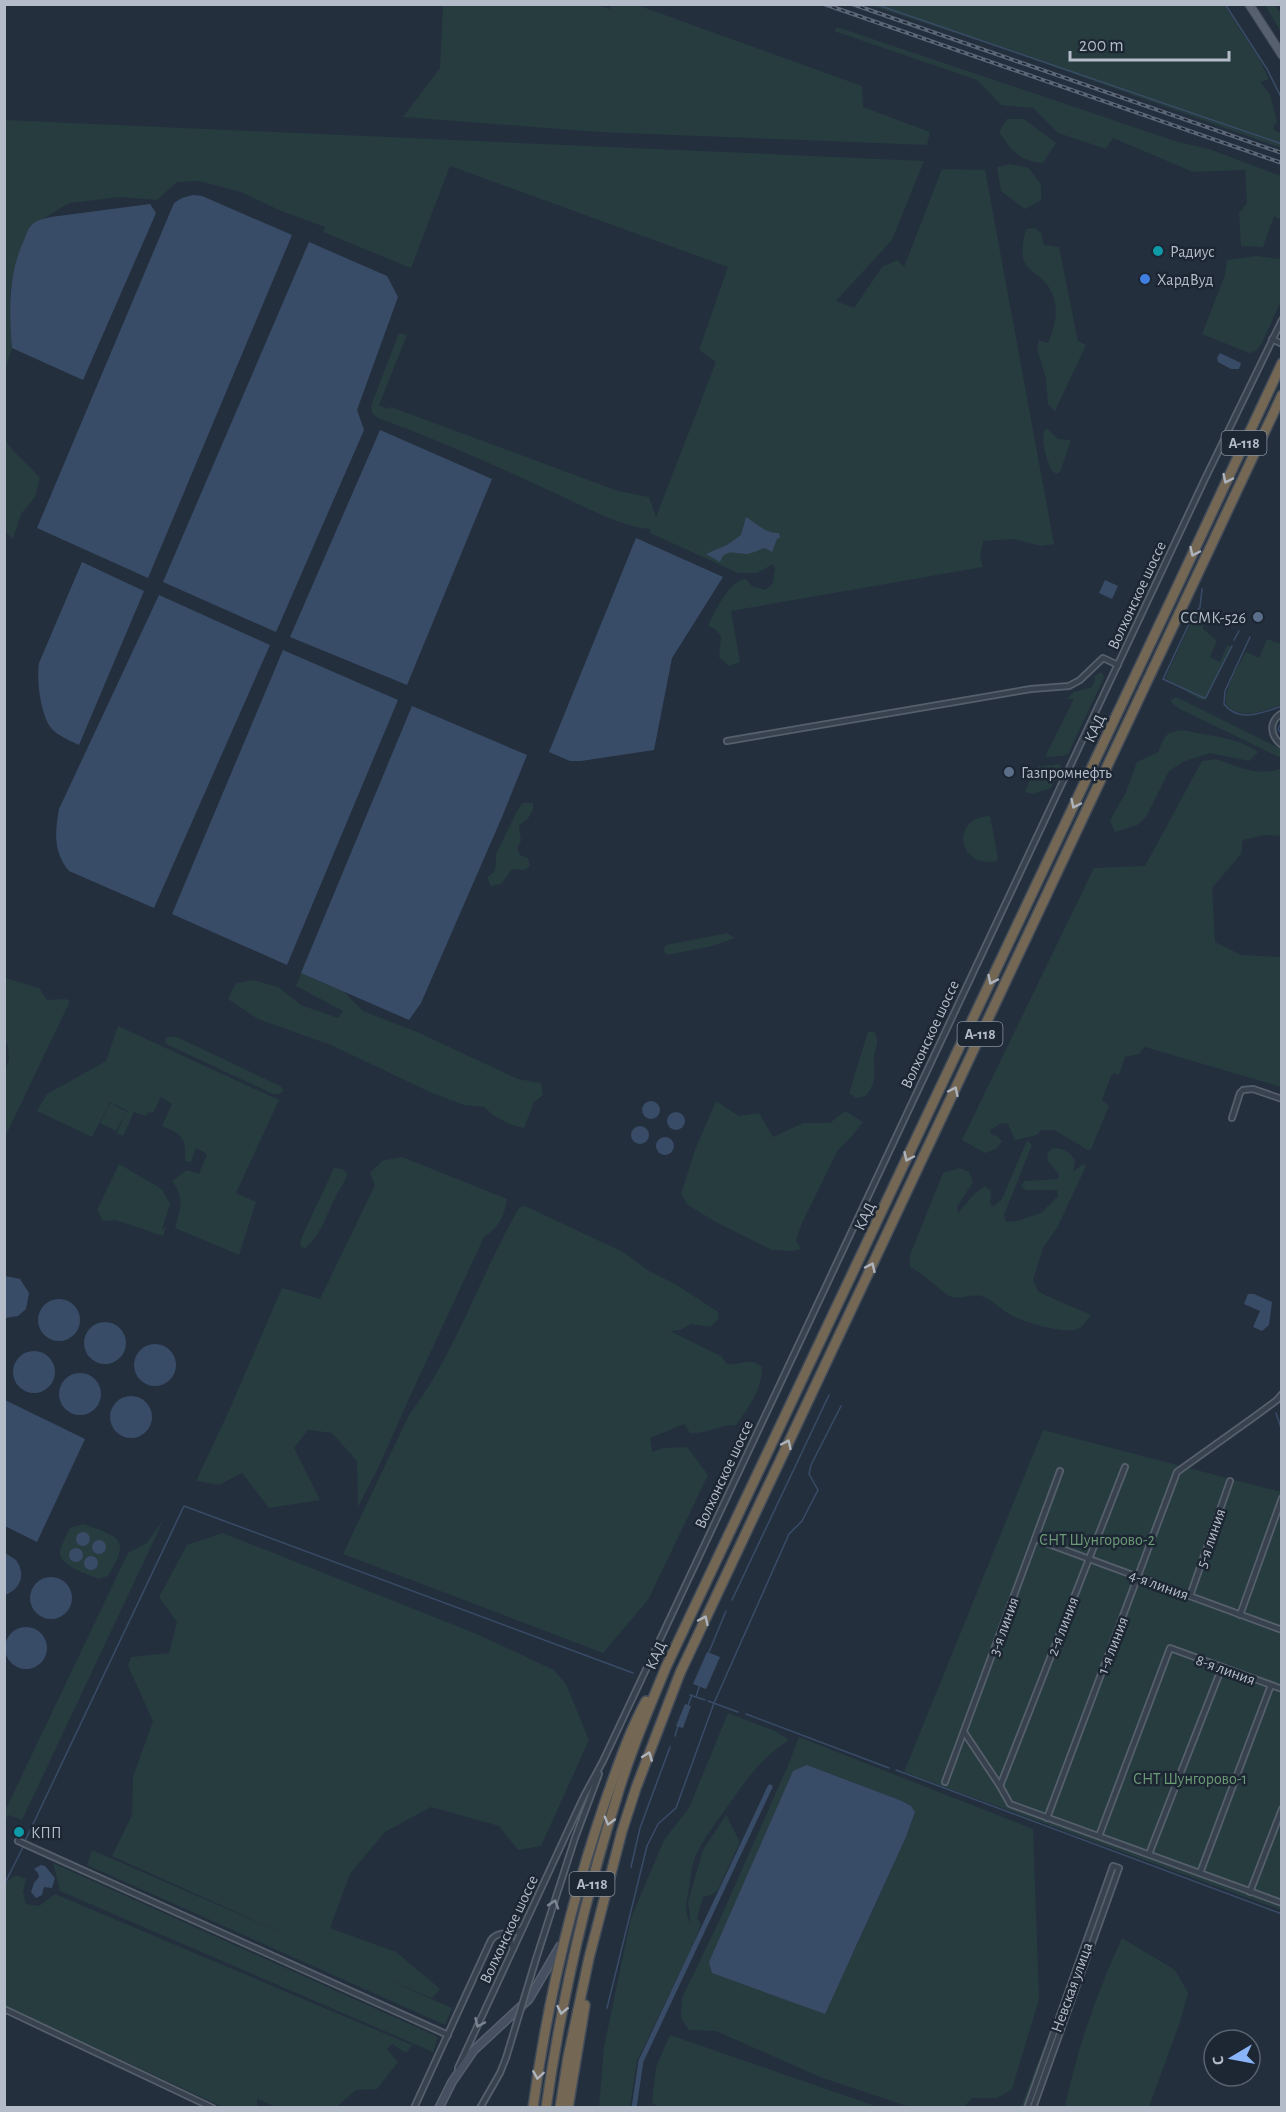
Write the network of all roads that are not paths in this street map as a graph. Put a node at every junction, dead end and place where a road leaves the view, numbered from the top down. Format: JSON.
{"nodes":[{"id":1,"x":1249,"y":4,"type":"edge"},
{"id":2,"x":1281,"y":55,"type":"edge"},
{"id":3,"x":1281,"y":320,"type":"edge"},
{"id":4,"x":1272,"y":339,"type":"junction"},
{"id":5,"x":1281,"y":344,"type":"edge"},
{"id":6,"x":1281,"y":363,"type":"edge"},
{"id":7,"x":1281,"y":395,"type":"edge"},
{"id":8,"x":1118,"y":665,"type":"junction"},
{"id":9,"x":1281,"y":714,"type":"edge"},
{"id":10,"x":727,"y":741,"type":"dead end"},
{"id":11,"x":1281,"y":745,"type":"edge"},
{"id":12,"x":1281,"y":1099,"type":"edge"},
{"id":13,"x":1232,"y":1118,"type":"dead end"},
{"id":14,"x":1281,"y":1394,"type":"edge"},
{"id":15,"x":1125,"y":1467,"type":"dead end"},
{"id":16,"x":1060,"y":1471,"type":"dead end"},
{"id":17,"x":1230,"y":1481,"type":"dead end"},
{"id":18,"x":1281,"y":1498,"type":"edge"},
{"id":19,"x":1035,"y":1539,"type":"junction"},
{"id":20,"x":1088,"y":1559,"type":"junction"},
{"id":21,"x":1138,"y":1576,"type":"junction"},
{"id":22,"x":1190,"y":1596,"type":"junction"},
{"id":23,"x":1240,"y":1615,"type":"junction"},
{"id":24,"x":1281,"y":1630,"type":"edge"},
{"id":25,"x":666,"y":1667,"type":"junction"},
{"id":26,"x":1222,"y":1667,"type":"junction"},
{"id":27,"x":1271,"y":1685,"type":"junction"},
{"id":28,"x":1281,"y":1689,"type":"edge"},
{"id":29,"x":963,"y":1732,"type":"junction"},
{"id":30,"x":603,"y":1761,"type":"junction"},
{"id":31,"x":945,"y":1782,"type":"dead end"},
{"id":32,"x":1000,"y":1786,"type":"junction"},
{"id":33,"x":1281,"y":1809,"type":"edge"},
{"id":34,"x":1047,"y":1818,"type":"junction"},
{"id":35,"x":1099,"y":1836,"type":"junction"},
{"id":36,"x":18,"y":1841,"type":"dead end"},
{"id":37,"x":1149,"y":1854,"type":"junction"},
{"id":38,"x":1200,"y":1873,"type":"junction"},
{"id":39,"x":1250,"y":1892,"type":"junction"},
{"id":40,"x":1281,"y":1903,"type":"edge"},
{"id":41,"x":524,"y":1928,"type":"junction"},
{"id":42,"x":504,"y":1934,"type":"junction"},
{"id":43,"x":565,"y":1936,"type":"junction"},
{"id":44,"x":594,"y":1937,"type":"junction"},
{"id":45,"x":513,"y":1950,"type":"junction"},
{"id":46,"x":4,"y":2009,"type":"edge"},
{"id":47,"x":448,"y":2035,"type":"junction"},
{"id":48,"x":452,"y":2082,"type":"junction"},
{"id":49,"x":213,"y":2108,"type":"edge"},
{"id":50,"x":414,"y":2108,"type":"edge"},
{"id":51,"x":439,"y":2108,"type":"edge"},
{"id":52,"x":480,"y":2108,"type":"edge"},
{"id":53,"x":533,"y":2108,"type":"edge"},
{"id":54,"x":546,"y":2108,"type":"edge"},
{"id":55,"x":560,"y":2108,"type":"edge"},
{"id":56,"x":568,"y":2108,"type":"edge"},
{"id":57,"x":1027,"y":2108,"type":"edge"},
{"id":58,"x":1033,"y":2108,"type":"edge"}],
"edges":[{"from":1,"to":2,"type":"main road"},
{"from":3,"to":4,"type":"street","name":"Волхонское шоссе"},
{"from":4,"to":5,"type":"street"},
{"from":4,"to":8,"type":"street","name":"Волхонское шоссе"},
{"from":6,"to":25,"type":"highway","name":"КАД","number":"А-118","one_way":true},
{"from":44,"to":7,"type":"highway","name":"КАД","number":"А-118","one_way":true},
{"from":8,"to":10,"type":"street"},
{"from":8,"to":30,"type":"street","name":"Волхонское шоссе"},
{"from":9,"to":11,"type":"street"},
{"from":12,"to":13,"type":"street"},
{"from":14,"to":21,"type":"street","name":"1-я линия"},
{"from":15,"to":20,"type":"street","name":"2-я линия"},
{"from":16,"to":19,"type":"street","name":"3-я линия"},
{"from":17,"to":22,"type":"street","name":"5-я линия"},
{"from":18,"to":23,"type":"street"},
{"from":19,"to":20,"type":"street","name":"4-я линия"},
{"from":19,"to":29,"type":"street","name":"3-я линия"},
{"from":20,"to":21,"type":"street","name":"4-я линия"},
{"from":20,"to":32,"type":"street","name":"2-я линия"},
{"from":21,"to":22,"type":"street","name":"4-я линия"},
{"from":21,"to":34,"type":"street","name":"1-я линия"},
{"from":22,"to":23,"type":"street","name":"4-я линия"},
{"from":23,"to":24,"type":"street","name":"4-я линия"},
{"from":25,"to":43,"type":"highway"},
{"from":25,"to":54,"type":"highway","name":"КАД","number":"А-118","one_way":true},
{"from":26,"to":27,"type":"street","name":"8-я линия"},
{"from":26,"to":35,"type":"street","name":"8-я линия"},
{"from":26,"to":37,"type":"street"},
{"from":27,"to":28,"type":"street","name":"8-я линия"},
{"from":27,"to":38,"type":"street"},
{"from":29,"to":31,"type":"street","name":"3-я линия"},
{"from":29,"to":32,"type":"street"},
{"from":30,"to":41,"type":"street","name":"Волхонское шоссе"},
{"from":52,"to":30,"type":"street","name":"Волхонское шоссе","one_way":true,"bridge":true},
{"from":32,"to":34,"type":"street"},
{"from":33,"to":39,"type":"street"},
{"from":34,"to":35,"type":"street"},
{"from":35,"to":37,"type":"street"},
{"from":36,"to":47,"type":"street"},
{"from":37,"to":38,"type":"street"},
{"from":38,"to":39,"type":"street"},
{"from":39,"to":40,"type":"street"},
{"from":41,"to":42,"type":"street"},
{"from":41,"to":45,"type":"street","name":"Волхонское шоссе"},
{"from":42,"to":45,"type":"street"},
{"from":42,"to":47,"type":"street"},
{"from":43,"to":48,"type":"main road"},
{"from":43,"to":53,"type":"highway","one_way":true},
{"from":44,"to":55,"type":"highway","name":"КАД","number":"А-118"},
{"from":44,"to":56,"type":"highway"},
{"from":45,"to":48,"type":"street","name":"Волхонское шоссе","one_way":true},
{"from":46,"to":49,"type":"street"},
{"from":47,"to":50,"type":"street"},
{"from":48,"to":51,"type":"main road","name":"Волхонское шоссе"},
{"from":57,"to":58,"type":"street","name":"Невская улица"}]}
